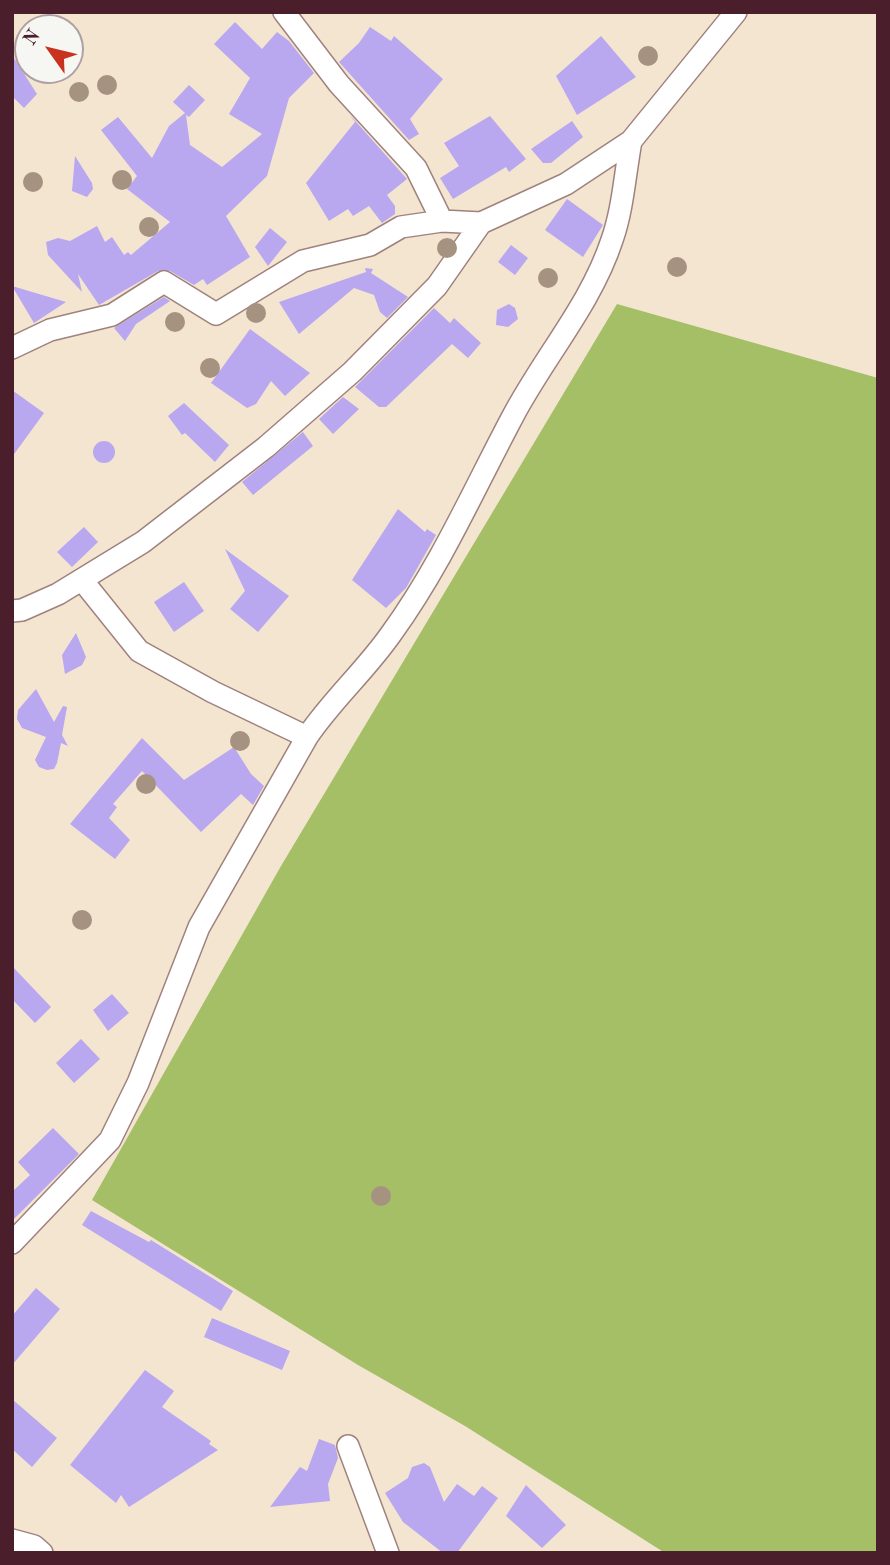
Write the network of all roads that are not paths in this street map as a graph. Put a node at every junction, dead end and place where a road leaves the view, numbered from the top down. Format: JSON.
{"nodes":[{"id":1,"x":284,"y":12,"type":"edge"},
{"id":2,"x":736,"y":12,"type":"edge"},
{"id":3,"x":631,"y":141,"type":"junction"},
{"id":4,"x":442,"y":221,"type":"junction"},
{"id":5,"x":481,"y":223,"type":"junction"},
{"id":6,"x":12,"y":348,"type":"edge"},
{"id":7,"x":82,"y":580,"type":"junction"},
{"id":8,"x":12,"y":611,"type":"edge"},
{"id":9,"x":307,"y":737,"type":"junction"},
{"id":10,"x":12,"y":1242,"type":"edge"},
{"id":11,"x":348,"y":1447,"type":"dead end"},
{"id":12,"x":12,"y":1540,"type":"edge"},
{"id":13,"x":42,"y":1553,"type":"edge"},
{"id":14,"x":388,"y":1553,"type":"edge"}],
"edges":[{"from":1,"to":4,"type":"street"},
{"from":2,"to":3,"type":"street"},
{"from":3,"to":5,"type":"street"},
{"from":3,"to":9,"type":"street"},
{"from":4,"to":5,"type":"street"},
{"from":4,"to":6,"type":"street"},
{"from":5,"to":7,"type":"street"},
{"from":7,"to":8,"type":"street"},
{"from":7,"to":9,"type":"street"},
{"from":9,"to":10,"type":"street"},
{"from":11,"to":14,"type":"street"},
{"from":12,"to":13,"type":"street"}]}
